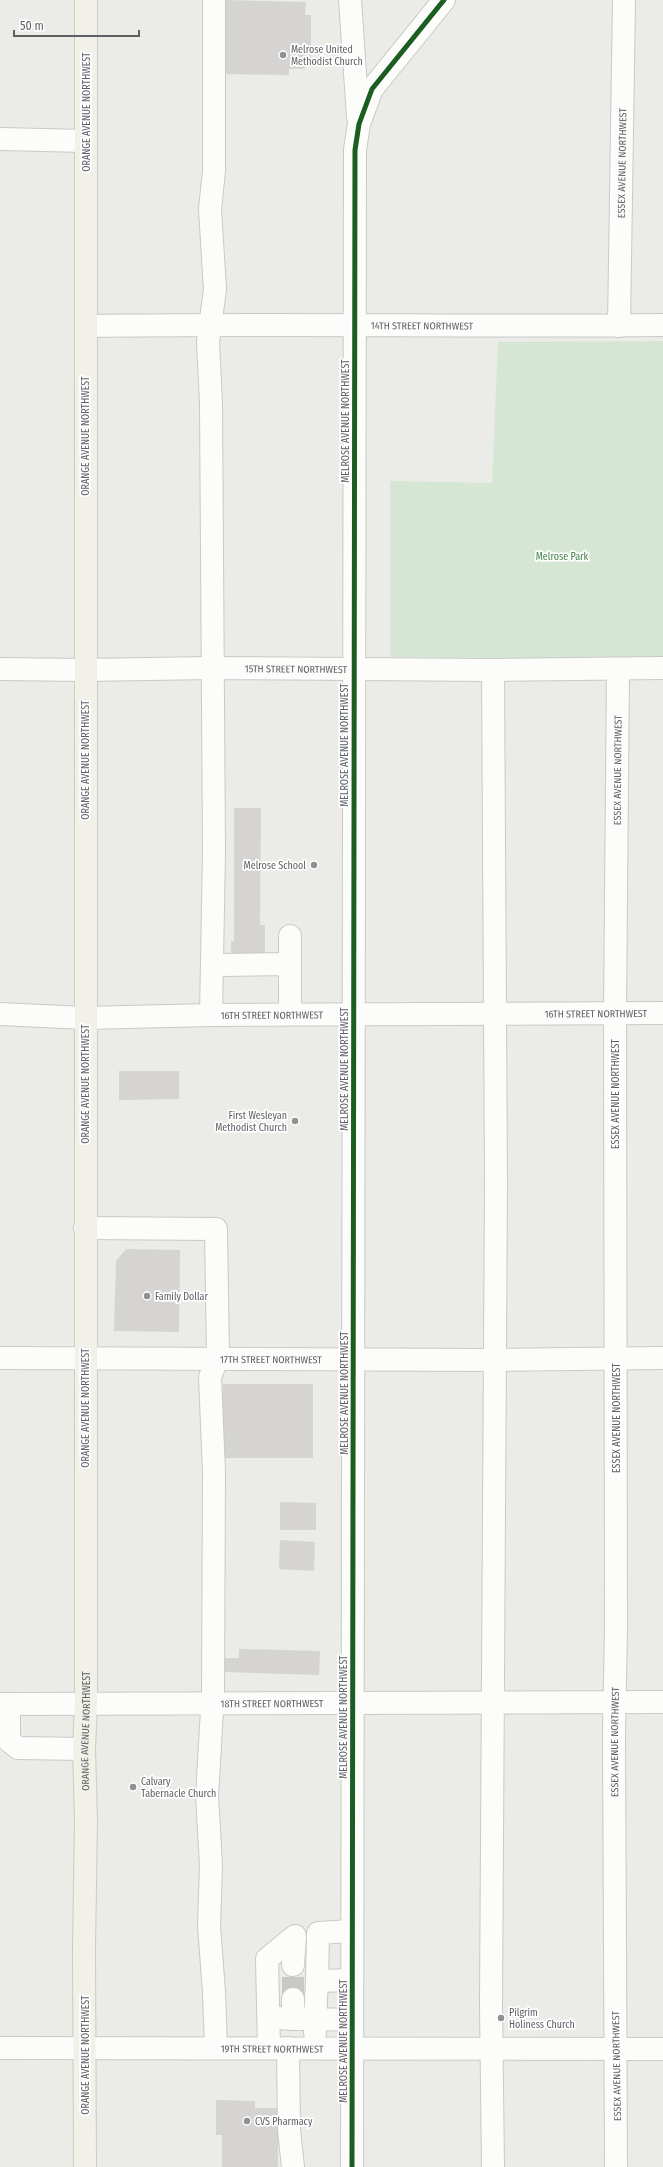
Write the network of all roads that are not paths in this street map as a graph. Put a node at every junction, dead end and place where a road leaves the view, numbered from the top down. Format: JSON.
{"nodes":[{"id":1,"x":86,"y":0,"type":"edge"},
{"id":2,"x":214,"y":0,"type":"edge"},
{"id":3,"x":350,"y":0,"type":"edge"},
{"id":4,"x":444,"y":0,"type":"edge"},
{"id":5,"x":624,"y":0,"type":"edge"},
{"id":6,"x":359,"y":124,"type":"junction"},
{"id":7,"x":0,"y":139,"type":"edge"},
{"id":8,"x":85,"y":141,"type":"junction"},
{"id":9,"x":209,"y":324,"type":"junction"},
{"id":10,"x":663,"y":325,"type":"edge"},
{"id":11,"x":86,"y":326,"type":"junction"},
{"id":12,"x":354,"y":326,"type":"junction"},
{"id":13,"x":619,"y":326,"type":"junction"},
{"id":14,"x":212,"y":668,"type":"junction"},
{"id":15,"x":663,"y":668,"type":"edge"},
{"id":16,"x":0,"y":669,"type":"edge"},
{"id":17,"x":353,"y":669,"type":"junction"},
{"id":18,"x":618,"y":669,"type":"junction"},
{"id":19,"x":85,"y":670,"type":"junction"},
{"id":20,"x":493,"y":670,"type":"junction"},
{"id":21,"x":290,"y":936,"type":"dead end"},
{"id":22,"x":290,"y":964,"type":"junction"},
{"id":23,"x":221,"y":965,"type":"dead end"},
{"id":24,"x":615,"y":1012,"type":"junction"},
{"id":25,"x":663,"y":1013,"type":"edge"},
{"id":26,"x":0,"y":1014,"type":"edge"},
{"id":27,"x":290,"y":1014,"type":"junction"},
{"id":28,"x":353,"y":1014,"type":"junction"},
{"id":29,"x":494,"y":1014,"type":"junction"},
{"id":30,"x":212,"y":1015,"type":"junction"},
{"id":31,"x":85,"y":1018,"type":"junction"},
{"id":32,"x":85,"y":1228,"type":"junction"},
{"id":33,"x":218,"y":1357,"type":"junction"},
{"id":34,"x":0,"y":1358,"type":"edge"},
{"id":35,"x":353,"y":1358,"type":"junction"},
{"id":36,"x":615,"y":1358,"type":"junction"},
{"id":37,"x":663,"y":1358,"type":"edge"},
{"id":38,"x":85,"y":1360,"type":"junction"},
{"id":39,"x":494,"y":1360,"type":"junction"},
{"id":40,"x":615,"y":1702,"type":"junction"},
{"id":41,"x":663,"y":1702,"type":"edge"},
{"id":42,"x":86,"y":1703,"type":"junction"},
{"id":43,"x":212,"y":1703,"type":"junction"},
{"id":44,"x":352,"y":1703,"type":"junction"},
{"id":45,"x":494,"y":1703,"type":"junction"},
{"id":46,"x":5,"y":1704,"type":"edge"},
{"id":47,"x":84,"y":1749,"type":"junction"},
{"id":48,"x":351,"y":1931,"type":"junction"},
{"id":49,"x":318,"y":1933,"type":"junction"},
{"id":50,"x":295,"y":1936,"type":"junction"},
{"id":51,"x":293,"y":1965,"type":"tunnel mouth"},
{"id":52,"x":352,"y":1980,"type":"junction"},
{"id":53,"x":317,"y":1981,"type":"junction"},
{"id":54,"x":268,"y":2018,"type":"junction"},
{"id":55,"x":315,"y":2019,"type":"junction"},
{"id":56,"x":352,"y":2020,"type":"junction"},
{"id":57,"x":0,"y":2048,"type":"edge"},
{"id":58,"x":86,"y":2048,"type":"junction"},
{"id":59,"x":216,"y":2048,"type":"junction"},
{"id":60,"x":279,"y":2048,"type":"junction"},
{"id":61,"x":315,"y":2048,"type":"junction"},
{"id":62,"x":492,"y":2048,"type":"junction"},
{"id":63,"x":616,"y":2048,"type":"junction"},
{"id":64,"x":352,"y":2049,"type":"junction"},
{"id":65,"x":663,"y":2049,"type":"edge"},
{"id":66,"x":289,"y":2130,"type":"junction"},
{"id":67,"x":85,"y":2167,"type":"edge"},
{"id":68,"x":286,"y":2167,"type":"edge"},
{"id":69,"x":293,"y":2167,"type":"edge"},
{"id":70,"x":352,"y":2167,"type":"edge"},
{"id":71,"x":493,"y":2167,"type":"edge"},
{"id":72,"x":616,"y":2167,"type":"edge"}],
"edges":[{"from":1,"to":8,"type":"main road","name":"ORANGE AVENUE NORTHWEST"},
{"from":2,"to":9,"type":"street"},
{"from":3,"to":6,"type":"street"},
{"from":4,"to":6,"type":"street","name":"MELROSE AVENUE NORTHWEST"},
{"from":5,"to":13,"type":"street","name":"ESSEX AVENUE NORTHWEST"},
{"from":6,"to":12,"type":"street","name":"MELROSE AVENUE NORTHWEST"},
{"from":7,"to":8,"type":"street"},
{"from":8,"to":11,"type":"main road","name":"ORANGE AVENUE NORTHWEST"},
{"from":9,"to":11,"type":"street","name":"14TH STREET NORTHWEST"},
{"from":9,"to":12,"type":"street","name":"14TH STREET NORTHWEST"},
{"from":9,"to":14,"type":"street"},
{"from":10,"to":13,"type":"street","name":"14TH STREET NORTHWEST"},
{"from":11,"to":19,"type":"main road","name":"ORANGE AVENUE NORTHWEST"},
{"from":12,"to":13,"type":"street","name":"14TH STREET NORTHWEST"},
{"from":12,"to":17,"type":"street","name":"MELROSE AVENUE NORTHWEST"},
{"from":14,"to":17,"type":"street","name":"15TH STREET NORTHWEST"},
{"from":14,"to":19,"type":"street","name":"15TH STREET NORTHWEST"},
{"from":14,"to":30,"type":"street"},
{"from":15,"to":18,"type":"street","name":"15TH STREET NORTHWEST"},
{"from":16,"to":19,"type":"street","name":"15TH STREET NORTHWEST"},
{"from":17,"to":20,"type":"street","name":"15TH STREET NORTHWEST"},
{"from":17,"to":28,"type":"street","name":"MELROSE AVENUE NORTHWEST"},
{"from":18,"to":20,"type":"street","name":"15TH STREET NORTHWEST"},
{"from":18,"to":24,"type":"street","name":"ESSEX AVENUE NORTHWEST"},
{"from":19,"to":31,"type":"main road","name":"ORANGE AVENUE NORTHWEST"},
{"from":20,"to":29,"type":"street"},
{"from":21,"to":22,"type":"street"},
{"from":22,"to":23,"type":"street"},
{"from":22,"to":27,"type":"street"},
{"from":24,"to":25,"type":"street","name":"16TH STREET NORTHWEST"},
{"from":24,"to":29,"type":"street","name":"16TH STREET NORTHWEST"},
{"from":24,"to":36,"type":"street","name":"ESSEX AVENUE NORTHWEST"},
{"from":26,"to":31,"type":"street","name":"16TH STREET NORTHWEST"},
{"from":27,"to":28,"type":"street","name":"16TH STREET NORTHWEST"},
{"from":27,"to":30,"type":"street","name":"16TH STREET NORTHWEST"},
{"from":28,"to":29,"type":"street","name":"16TH STREET NORTHWEST"},
{"from":28,"to":35,"type":"street","name":"MELROSE AVENUE NORTHWEST"},
{"from":29,"to":39,"type":"street"},
{"from":30,"to":31,"type":"street","name":"16TH STREET NORTHWEST"},
{"from":31,"to":32,"type":"main road","name":"ORANGE AVENUE NORTHWEST"},
{"from":32,"to":33,"type":"street"},
{"from":32,"to":38,"type":"main road","name":"ORANGE AVENUE NORTHWEST"},
{"from":33,"to":35,"type":"street","name":"17TH STREET NORTHWEST"},
{"from":33,"to":38,"type":"street","name":"17TH STREET NORTHWEST"},
{"from":33,"to":43,"type":"street"},
{"from":34,"to":38,"type":"street","name":"17TH STREET NORTHWEST"},
{"from":35,"to":39,"type":"street","name":"17TH STREET NORTHWEST"},
{"from":35,"to":44,"type":"street","name":"MELROSE AVENUE NORTHWEST"},
{"from":36,"to":37,"type":"street","name":"17TH STREET NORTHWEST"},
{"from":36,"to":39,"type":"street","name":"17TH STREET NORTHWEST"},
{"from":36,"to":40,"type":"street","name":"ESSEX AVENUE NORTHWEST"},
{"from":38,"to":42,"type":"main road","name":"ORANGE AVENUE NORTHWEST"},
{"from":39,"to":45,"type":"street"},
{"from":40,"to":41,"type":"street","name":"18TH STREET NORTHWEST"},
{"from":40,"to":45,"type":"street","name":"18TH STREET NORTHWEST"},
{"from":40,"to":63,"type":"street","name":"ESSEX AVENUE NORTHWEST"},
{"from":42,"to":43,"type":"street","name":"18TH STREET NORTHWEST"},
{"from":42,"to":46,"type":"street","name":"18TH STREET NORTHWEST"},
{"from":42,"to":47,"type":"main road","name":"ORANGE AVENUE NORTHWEST"},
{"from":43,"to":44,"type":"street","name":"18TH STREET NORTHWEST"},
{"from":43,"to":59,"type":"street"},
{"from":44,"to":45,"type":"street","name":"18TH STREET NORTHWEST"},
{"from":44,"to":48,"type":"street","name":"MELROSE AVENUE NORTHWEST"},
{"from":45,"to":62,"type":"street"},
{"from":46,"to":47,"type":"street"},
{"from":47,"to":58,"type":"main road","name":"ORANGE AVENUE NORTHWEST"},
{"from":48,"to":49,"type":"street"},
{"from":48,"to":52,"type":"street","name":"MELROSE AVENUE NORTHWEST"},
{"from":49,"to":50,"type":"street"},
{"from":49,"to":53,"type":"street"},
{"from":50,"to":51,"type":"street"},
{"from":50,"to":54,"type":"street"},
{"from":52,"to":53,"type":"street"},
{"from":52,"to":56,"type":"street","name":"MELROSE AVENUE NORTHWEST"},
{"from":53,"to":55,"type":"street"},
{"from":54,"to":55,"type":"street"},
{"from":54,"to":60,"type":"street"},
{"from":55,"to":56,"type":"street"},
{"from":55,"to":61,"type":"street"},
{"from":56,"to":64,"type":"street","name":"MELROSE AVENUE NORTHWEST"},
{"from":57,"to":58,"type":"street","name":"19TH STREET NORTHWEST"},
{"from":58,"to":59,"type":"street","name":"19TH STREET NORTHWEST"},
{"from":58,"to":67,"type":"main road","name":"ORANGE AVENUE NORTHWEST"},
{"from":59,"to":60,"type":"street","name":"19TH STREET NORTHWEST"},
{"from":60,"to":61,"type":"street","name":"19TH STREET NORTHWEST"},
{"from":60,"to":66,"type":"street"},
{"from":61,"to":64,"type":"street","name":"19TH STREET NORTHWEST"},
{"from":62,"to":63,"type":"street","name":"19TH STREET NORTHWEST"},
{"from":62,"to":64,"type":"street","name":"19TH STREET NORTHWEST"},
{"from":62,"to":71,"type":"street"},
{"from":63,"to":65,"type":"street","name":"19TH STREET NORTHWEST"},
{"from":63,"to":72,"type":"street","name":"ESSEX AVENUE NORTHWEST"},
{"from":64,"to":70,"type":"street","name":"MELROSE AVENUE NORTHWEST"},
{"from":66,"to":68,"type":"street"},
{"from":66,"to":69,"type":"street"}]}
